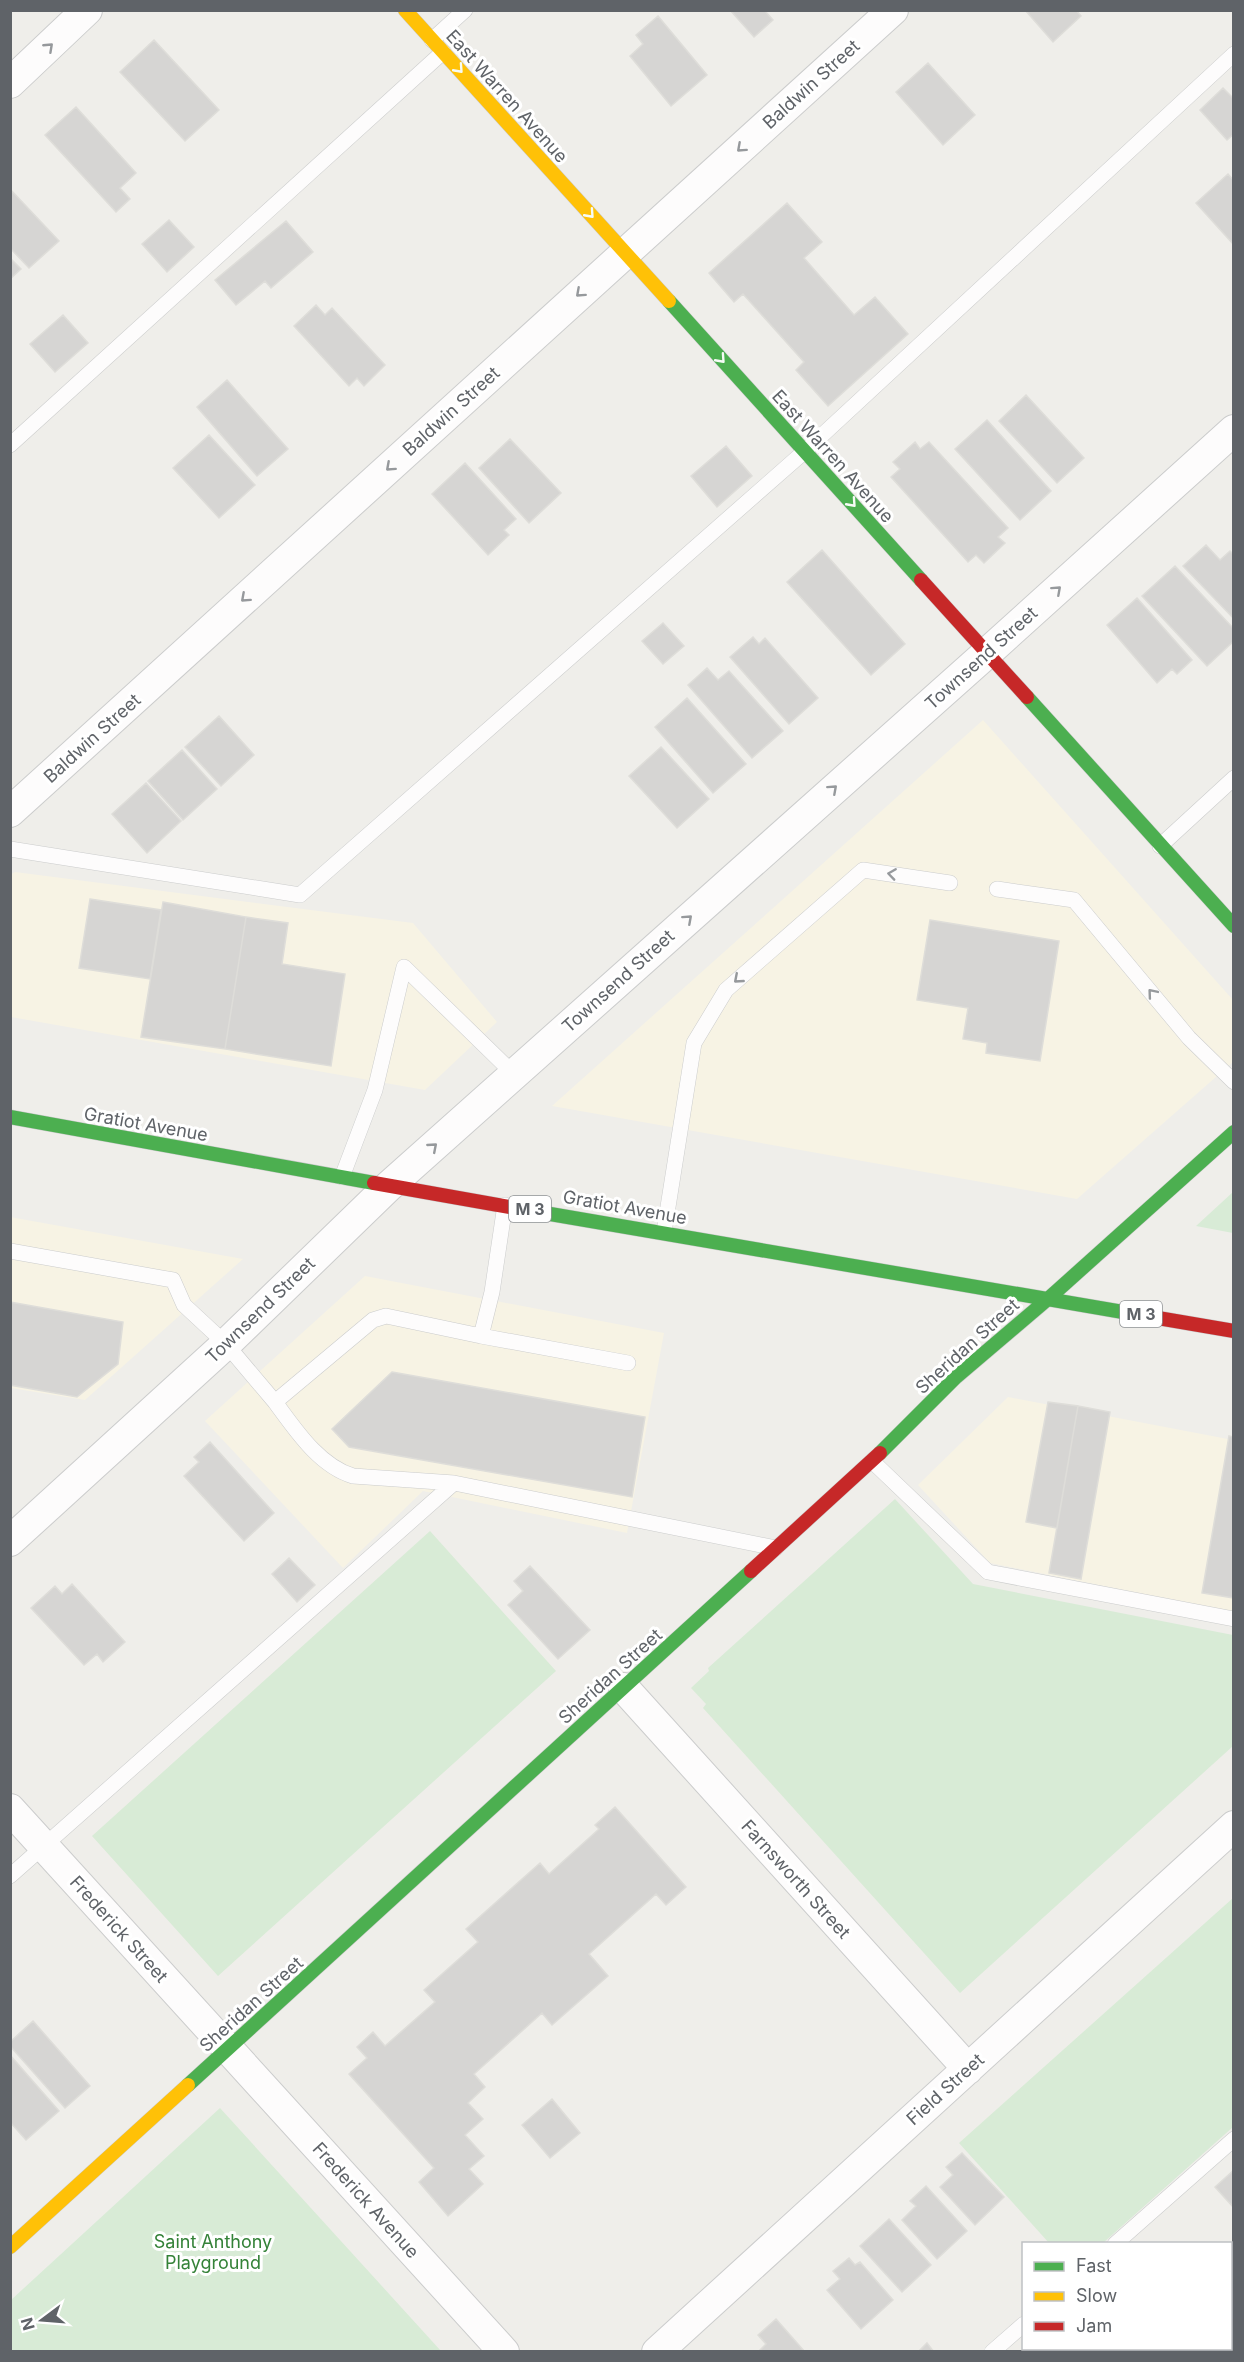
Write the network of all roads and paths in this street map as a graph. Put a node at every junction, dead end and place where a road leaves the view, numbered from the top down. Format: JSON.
{"nodes":[{"id":1,"x":87,"y":10,"type":"edge"},
{"id":2,"x":405,"y":10,"type":"edge"},
{"id":3,"x":465,"y":10,"type":"edge"},
{"id":4,"x":893,"y":10,"type":"edge"},
{"id":5,"x":432,"y":40,"type":"junction"},
{"id":6,"x":443,"y":52,"type":"junction"},
{"id":7,"x":1233,"y":54,"type":"edge"},
{"id":8,"x":10,"y":83,"type":"edge"},
{"id":9,"x":625,"y":252,"type":"junction"},
{"id":10,"x":1233,"y":430,"type":"edge"},
{"id":11,"x":10,"y":445,"type":"edge"},
{"id":12,"x":805,"y":451,"type":"junction"},
{"id":13,"x":987,"y":653,"type":"junction"},
{"id":14,"x":1233,"y":778,"type":"edge"},
{"id":15,"x":10,"y":812,"type":"edge"},
{"id":16,"x":1160,"y":846,"type":"junction"},
{"id":17,"x":10,"y":849,"type":"edge"},
{"id":18,"x":950,"y":883,"type":"dead end"},
{"id":19,"x":997,"y":889,"type":"dead end"},
{"id":20,"x":1233,"y":926,"type":"edge"},
{"id":21,"x":514,"y":1074,"type":"junction"},
{"id":22,"x":1233,"y":1082,"type":"edge"},
{"id":23,"x":10,"y":1118,"type":"edge"},
{"id":24,"x":1233,"y":1131,"type":"edge"},
{"id":25,"x":342,"y":1177,"type":"junction"},
{"id":26,"x":389,"y":1186,"type":"junction"},
{"id":27,"x":505,"y":1205,"type":"junction"},
{"id":28,"x":664,"y":1232,"type":"junction"},
{"id":29,"x":10,"y":1251,"type":"edge"},
{"id":30,"x":1049,"y":1298,"type":"junction"},
{"id":31,"x":1233,"y":1331,"type":"edge"},
{"id":32,"x":481,"y":1336,"type":"junction"},
{"id":33,"x":226,"y":1344,"type":"junction"},
{"id":34,"x":628,"y":1363,"type":"dead end"},
{"id":35,"x":275,"y":1402,"type":"junction"},
{"id":36,"x":872,"y":1461,"type":"junction"},
{"id":37,"x":454,"y":1483,"type":"junction"},
{"id":38,"x":10,"y":1541,"type":"edge"},
{"id":39,"x":777,"y":1548,"type":"junction"},
{"id":40,"x":1233,"y":1619,"type":"edge"},
{"id":41,"x":624,"y":1688,"type":"junction"},
{"id":42,"x":10,"y":1809,"type":"edge"},
{"id":43,"x":1233,"y":1826,"type":"edge"},
{"id":44,"x":43,"y":1845,"type":"junction"},
{"id":45,"x":10,"y":1876,"type":"edge"},
{"id":46,"x":228,"y":2049,"type":"junction"},
{"id":47,"x":968,"y":2069,"type":"junction"},
{"id":48,"x":1233,"y":2139,"type":"edge"},
{"id":49,"x":1117,"y":2242,"type":"edge"},
{"id":50,"x":10,"y":2247,"type":"edge"},
{"id":51,"x":1022,"y":2325,"type":"edge"},
{"id":52,"x":504,"y":2352,"type":"edge"},
{"id":53,"x":657,"y":2352,"type":"edge"},
{"id":54,"x":992,"y":2352,"type":"edge"}],
"edges":[{"from":8,"to":1,"type":"street","one_way":true},
{"from":2,"to":5,"type":"main road","name":"East Warren Avenue"},
{"from":3,"to":5,"type":"lane"},
{"from":4,"to":9,"type":"street","name":"Baldwin Street","one_way":true},
{"from":5,"to":6,"type":"main road","name":"East Warren Avenue"},
{"from":6,"to":9,"type":"main road","name":"East Warren Avenue","one_way":true},
{"from":6,"to":11,"type":"lane"},
{"from":7,"to":12,"type":"lane"},
{"from":9,"to":12,"type":"main road","name":"East Warren Avenue","one_way":true},
{"from":9,"to":15,"type":"street","name":"Baldwin Street","one_way":true},
{"from":13,"to":10,"type":"street","name":"Townsend Street","one_way":true},
{"from":12,"to":13,"type":"main road","name":"East Warren Avenue","one_way":true},
{"from":12,"to":17,"type":"lane"},
{"from":13,"to":16,"type":"main road","name":"East Warren Avenue"},
{"from":21,"to":13,"type":"street","name":"Townsend Street","one_way":true},
{"from":14,"to":16,"type":"lane"},
{"from":16,"to":20,"type":"main road","name":"East Warren Avenue"},
{"from":18,"to":28,"type":"lane","one_way":true},
{"from":22,"to":19,"type":"lane","one_way":true},
{"from":21,"to":25,"type":"lane"},
{"from":26,"to":21,"type":"street","name":"Townsend Street","one_way":true},
{"from":23,"to":25,"type":"main road","name":"Gratiot Avenue","number":"M 3"},
{"from":24,"to":30,"type":"main road","name":"Sheridan Street"},
{"from":25,"to":26,"type":"main road","name":"Gratiot Avenue","number":"M 3"},
{"from":26,"to":27,"type":"main road","name":"Gratiot Avenue","number":"M 3"},
{"from":26,"to":33,"type":"street","name":"Townsend Street"},
{"from":27,"to":28,"type":"main road","name":"Gratiot Avenue","number":"M 3"},
{"from":27,"to":32,"type":"lane"},
{"from":28,"to":30,"type":"main road","name":"Gratiot Avenue","number":"M 3"},
{"from":29,"to":33,"type":"lane"},
{"from":30,"to":31,"type":"main road","name":"Gratiot Avenue","number":"M 3"},
{"from":30,"to":36,"type":"main road","name":"Sheridan Street"},
{"from":32,"to":34,"type":"lane"},
{"from":32,"to":35,"type":"lane"},
{"from":33,"to":35,"type":"lane"},
{"from":33,"to":38,"type":"street","name":"Townsend Street"},
{"from":35,"to":37,"type":"lane"},
{"from":36,"to":39,"type":"main road","name":"Sheridan Street"},
{"from":36,"to":40,"type":"lane"},
{"from":37,"to":39,"type":"lane"},
{"from":37,"to":44,"type":"lane"},
{"from":39,"to":41,"type":"main road","name":"Sheridan Street"},
{"from":41,"to":46,"type":"main road","name":"Sheridan Street"},
{"from":41,"to":47,"type":"street","name":"Farnsworth Street"},
{"from":42,"to":44,"type":"street","name":"Frederick Street"},
{"from":43,"to":47,"type":"street","name":"Field Street"},
{"from":44,"to":45,"type":"lane"},
{"from":44,"to":46,"type":"street","name":"Frederick Street"},
{"from":46,"to":50,"type":"main road","name":"Sheridan Street"},
{"from":46,"to":52,"type":"street","name":"Frederick Avenue"},
{"from":47,"to":53,"type":"street","name":"Field Street"},
{"from":48,"to":49,"type":"lane"},
{"from":51,"to":54,"type":"lane"}]}
